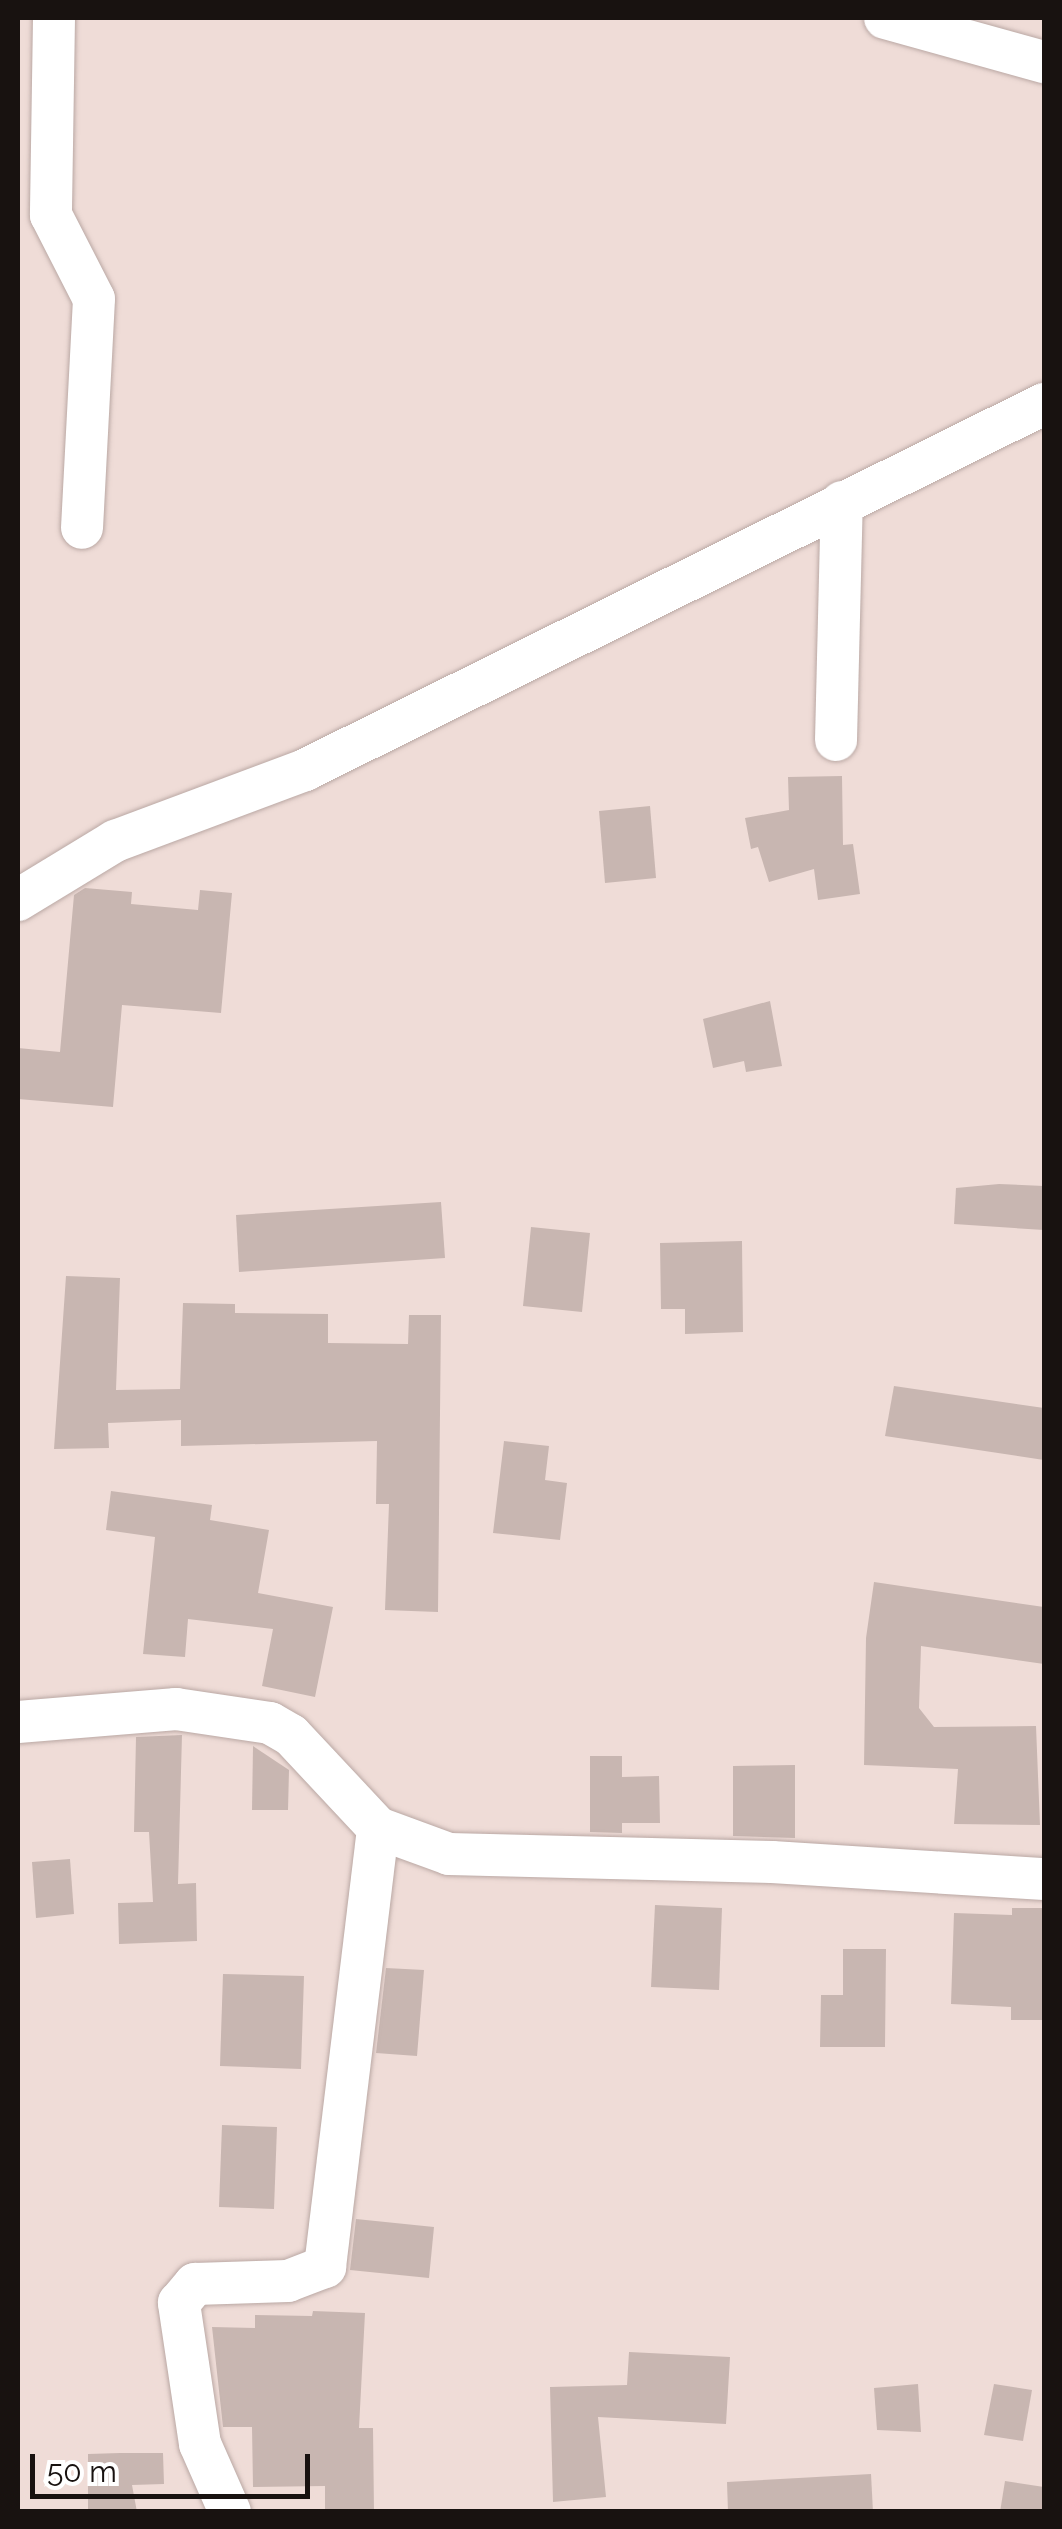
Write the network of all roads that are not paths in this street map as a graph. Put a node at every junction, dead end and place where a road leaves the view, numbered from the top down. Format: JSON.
{"nodes":[{"id":1,"x":54,"y":18,"type":"edge"},
{"id":2,"x":886,"y":18,"type":"edge"},
{"id":3,"x":1044,"y":62,"type":"edge"},
{"id":4,"x":1044,"y":404,"type":"edge"},
{"id":5,"x":842,"y":502,"type":"junction"},
{"id":6,"x":82,"y":528,"type":"dead end"},
{"id":7,"x":836,"y":740,"type":"dead end"},
{"id":8,"x":18,"y":900,"type":"edge"},
{"id":9,"x":18,"y":1722,"type":"edge"},
{"id":10,"x":378,"y":1828,"type":"junction"},
{"id":11,"x":1044,"y":1879,"type":"edge"},
{"id":12,"x":230,"y":2512,"type":"edge"}],
"edges":[{"from":1,"to":6,"type":"street"},
{"from":2,"to":3,"type":"street"},
{"from":4,"to":5,"type":"street"},
{"from":5,"to":7,"type":"street"},
{"from":5,"to":8,"type":"street"},
{"from":9,"to":10,"type":"street"},
{"from":10,"to":11,"type":"street"},
{"from":10,"to":12,"type":"street"}]}
